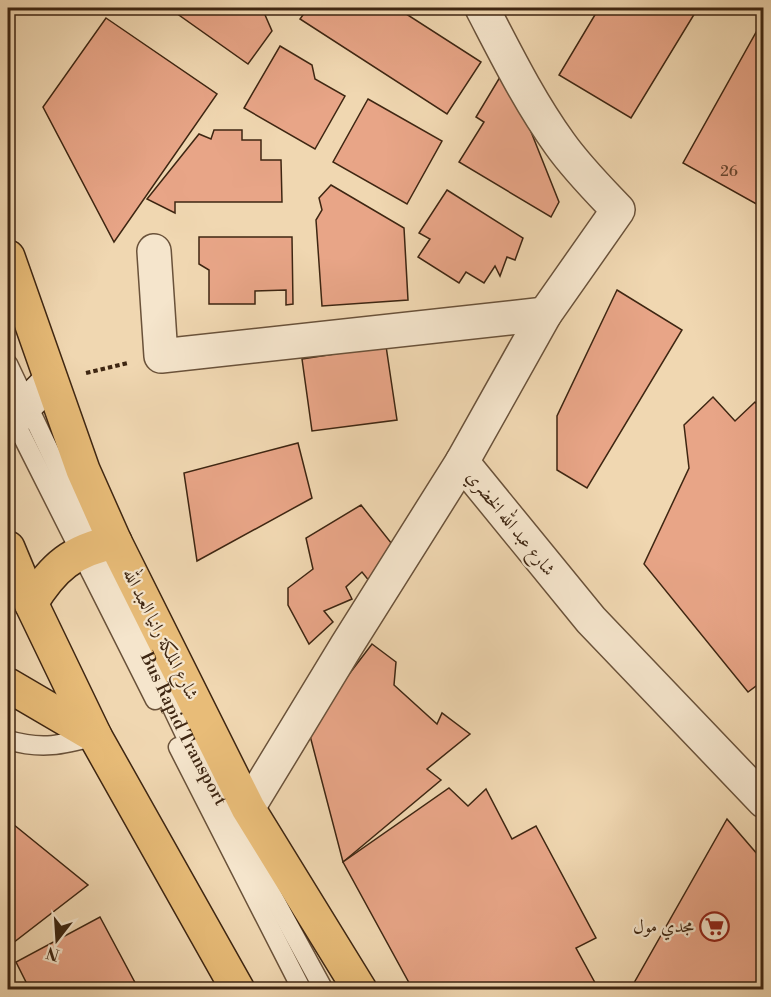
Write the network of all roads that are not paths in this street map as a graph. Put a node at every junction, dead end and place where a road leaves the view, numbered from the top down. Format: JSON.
{"nodes":[{"id":1,"x":482,"y":8,"type":"edge"},
{"id":2,"x":154,"y":250,"type":"dead end"},
{"id":3,"x":8,"y":256,"type":"edge"},
{"id":4,"x":545,"y":314,"type":"junction"},
{"id":5,"x":8,"y":364,"type":"edge"},
{"id":6,"x":50,"y":381,"type":"junction"},
{"id":7,"x":14,"y":415,"type":"edge"},
{"id":8,"x":462,"y":462,"type":"junction"},
{"id":9,"x":96,"y":546,"type":"junction"},
{"id":10,"x":8,"y":548,"type":"edge"},
{"id":11,"x":32,"y":603,"type":"junction"},
{"id":12,"x":8,"y":685,"type":"edge"},
{"id":13,"x":95,"y":736,"type":"junction"},
{"id":14,"x":8,"y":740,"type":"edge"},
{"id":15,"x":764,"y":801,"type":"edge"},
{"id":16,"x":248,"y":808,"type":"junction"},
{"id":17,"x":238,"y":990,"type":"edge"},
{"id":18,"x":302,"y":990,"type":"edge"},
{"id":19,"x":324,"y":990,"type":"edge"},
{"id":20,"x":360,"y":990,"type":"edge"}],
"edges":[{"from":1,"to":4,"type":"street","name":"شارع عبد الله الخضري"},
{"from":2,"to":4,"type":"street"},
{"from":3,"to":6,"type":"main road","name":"شارع الملكة رانيا العبد الله"},
{"from":4,"to":8,"type":"street","name":"شارع عبد الله الخضري"},
{"from":5,"to":7,"type":"lane","name":"Bus Rapid Transport"},
{"from":6,"to":7,"type":"street"},
{"from":6,"to":9,"type":"main road","name":"شارع الملكة رانيا العبد الله"},
{"from":7,"to":9,"type":"lane","name":"Bus Rapid Transport"},
{"from":8,"to":15,"type":"street","name":"شارع عبد الله الخضري"},
{"from":8,"to":16,"type":"street"},
{"from":9,"to":11,"type":"main road"},
{"from":9,"to":16,"type":"main road","name":"شارع الملكة رانيا العبد الله"},
{"from":9,"to":18,"type":"lane","name":"Bus Rapid Transport"},
{"from":9,"to":19,"type":"lane","name":"Bus Rapid Transport"},
{"from":10,"to":11,"type":"main road"},
{"from":11,"to":13,"type":"main road"},
{"from":12,"to":13,"type":"main road"},
{"from":13,"to":14,"type":"lane"},
{"from":13,"to":17,"type":"main road"},
{"from":16,"to":20,"type":"main road","name":"شارع الملكة رانيا العبد الله"}]}
